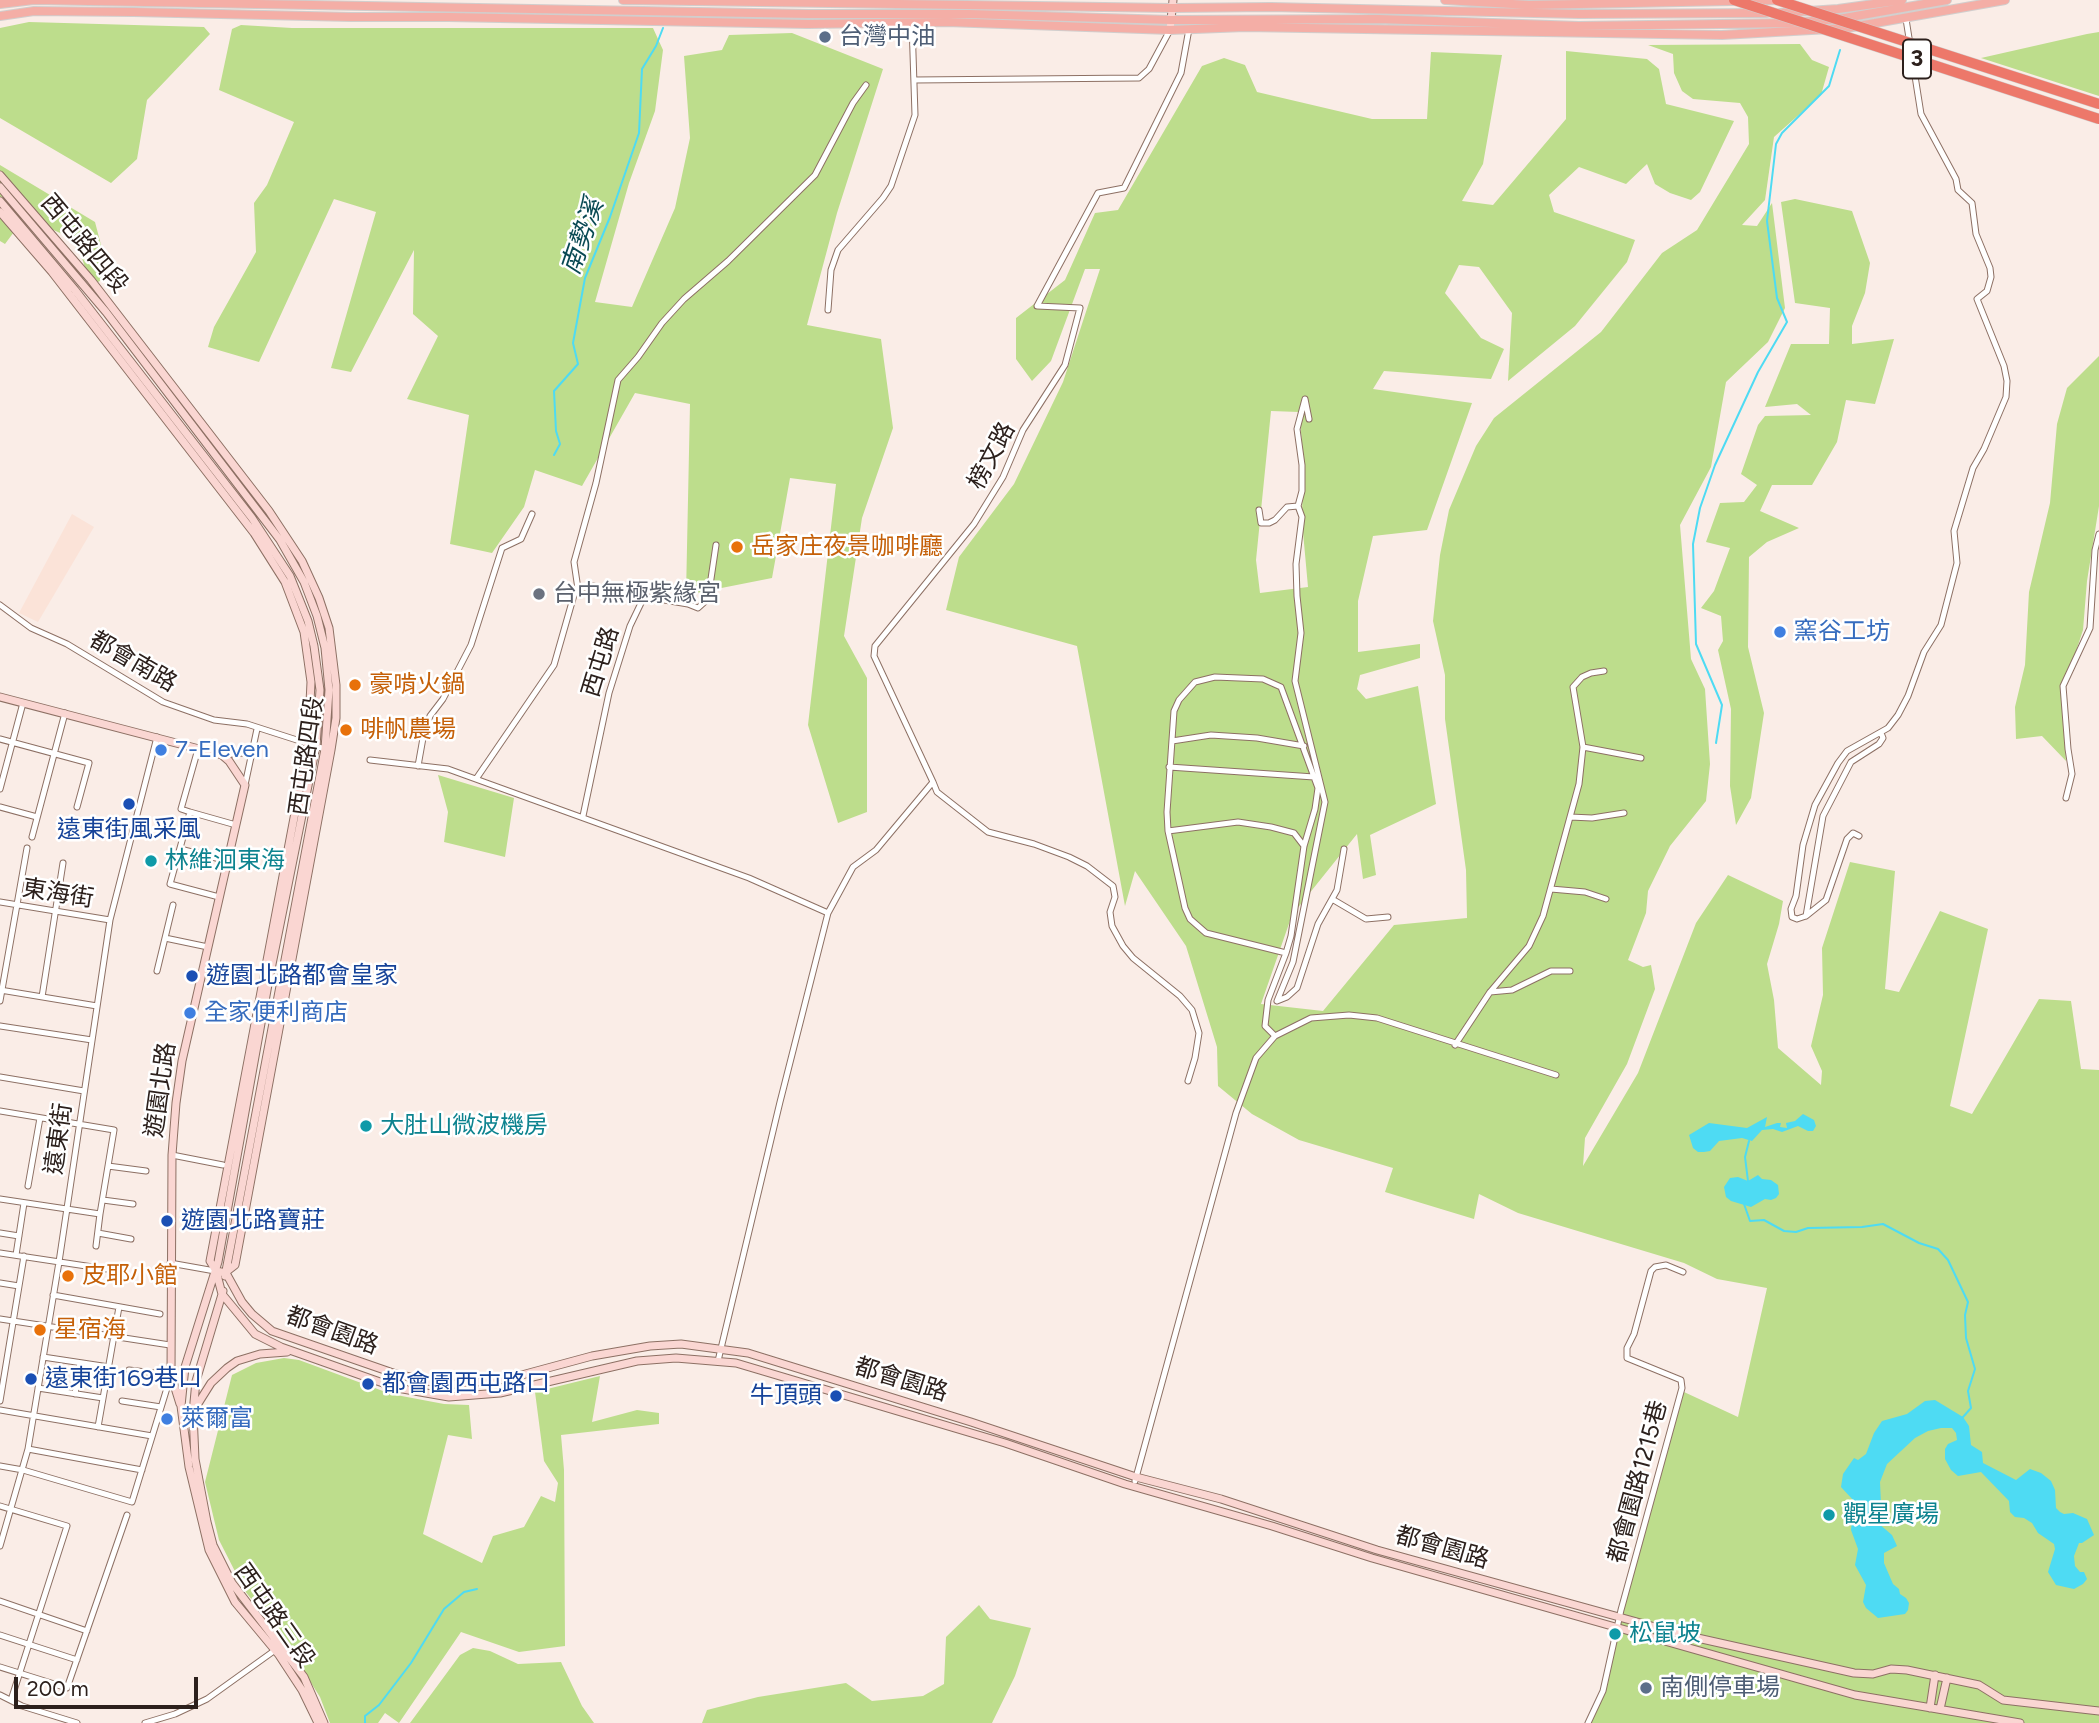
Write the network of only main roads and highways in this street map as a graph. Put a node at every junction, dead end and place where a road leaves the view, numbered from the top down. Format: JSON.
{"nodes":[{"id":1,"x":623,"y":0,"type":"edge"},
{"id":2,"x":1445,"y":0,"type":"edge"},
{"id":3,"x":1734,"y":0,"type":"edge"},
{"id":4,"x":1777,"y":0,"type":"edge"},
{"id":5,"x":1785,"y":0,"type":"edge"},
{"id":6,"x":1902,"y":0,"type":"edge"},
{"id":7,"x":1948,"y":0,"type":"edge"},
{"id":8,"x":2004,"y":0,"type":"edge"},
{"id":9,"x":1992,"y":1,"type":"edge"},
{"id":10,"x":1,"y":3,"type":"edge"},
{"id":11,"x":1172,"y":4,"type":"edge"},
{"id":12,"x":236,"y":6,"type":"edge"},
{"id":13,"x":0,"y":16,"type":"edge"},
{"id":14,"x":2099,"y":104,"type":"edge"},
{"id":15,"x":2099,"y":119,"type":"edge"}],
"edges":[{"from":1,"to":11,"type":"main road"},
{"from":2,"to":5,"type":"main road"},
{"from":3,"to":15,"type":"highway","number":"3","bridge":true},
{"from":4,"to":14,"type":"highway","number":"3","bridge":true},
{"from":6,"to":11,"type":"main road"},
{"from":7,"to":12,"type":"main road"},
{"from":8,"to":9,"type":"main road"},
{"from":9,"to":12,"type":"main road"},
{"from":10,"to":12,"type":"main road"},
{"from":12,"to":13,"type":"main road"}]}
